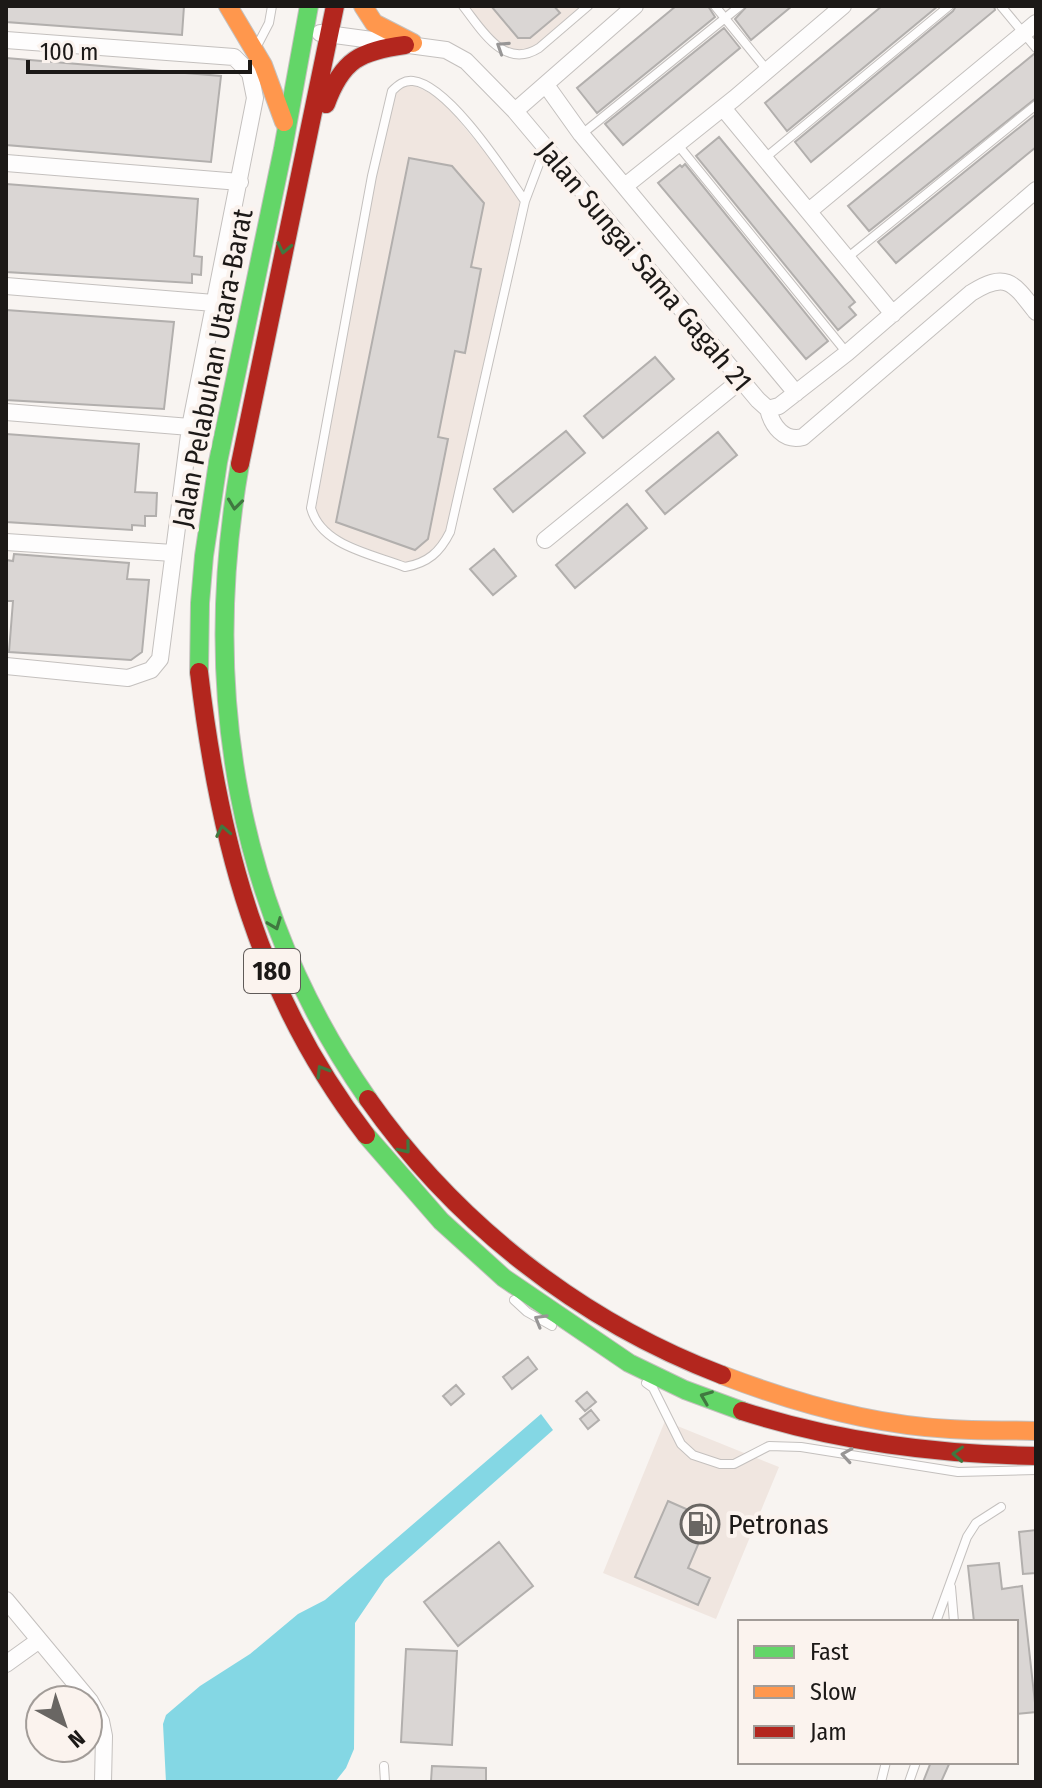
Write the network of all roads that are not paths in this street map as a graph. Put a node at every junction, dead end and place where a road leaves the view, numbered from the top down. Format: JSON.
{"nodes":[{"id":1,"x":228,"y":6,"type":"edge"},
{"id":2,"x":272,"y":6,"type":"edge"},
{"id":3,"x":309,"y":6,"type":"edge"},
{"id":4,"x":335,"y":6,"type":"edge"},
{"id":5,"x":363,"y":6,"type":"edge"},
{"id":6,"x":463,"y":6,"type":"edge"},
{"id":7,"x":588,"y":6,"type":"edge"},
{"id":8,"x":635,"y":6,"type":"edge"},
{"id":9,"x":715,"y":6,"type":"edge"},
{"id":10,"x":740,"y":6,"type":"edge"},
{"id":11,"x":843,"y":6,"type":"edge"},
{"id":12,"x":949,"y":6,"type":"edge"},
{"id":13,"x":1001,"y":6,"type":"edge"},
{"id":14,"x":725,"y":18,"type":"junction"},
{"id":15,"x":1030,"y":28,"type":"edge"},
{"id":16,"x":303,"y":30,"type":"junction"},
{"id":17,"x":328,"y":35,"type":"junction"},
{"id":18,"x":6,"y":40,"type":"edge"},
{"id":19,"x":412,"y":45,"type":"junction"},
{"id":20,"x":1036,"y":48,"type":"edge"},
{"id":21,"x":255,"y":50,"type":"junction"},
{"id":22,"x":767,"y":70,"type":"junction"},
{"id":23,"x":546,"y":85,"type":"junction"},
{"id":24,"x":1036,"y":105,"type":"edge"},
{"id":25,"x":723,"y":108,"type":"junction"},
{"id":26,"x":515,"y":111,"type":"junction"},
{"id":27,"x":287,"y":130,"type":"junction"},
{"id":28,"x":581,"y":134,"type":"junction"},
{"id":29,"x":678,"y":145,"type":"junction"},
{"id":30,"x":546,"y":148,"type":"junction"},
{"id":31,"x":765,"y":158,"type":"junction"},
{"id":32,"x":6,"y":163,"type":"edge"},
{"id":33,"x":240,"y":182,"type":"junction"},
{"id":34,"x":625,"y":186,"type":"junction"},
{"id":35,"x":1036,"y":190,"type":"edge"},
{"id":36,"x":294,"y":199,"type":"junction"},
{"id":37,"x":525,"y":201,"type":"junction"},
{"id":38,"x":809,"y":211,"type":"junction"},
{"id":39,"x":847,"y":258,"type":"junction"},
{"id":40,"x":6,"y":286,"type":"edge"},
{"id":41,"x":214,"y":303,"type":"junction"},
{"id":42,"x":1036,"y":312,"type":"edge"},
{"id":43,"x":893,"y":314,"type":"junction"},
{"id":44,"x":847,"y":353,"type":"junction"},
{"id":45,"x":741,"y":380,"type":"junction"},
{"id":46,"x":796,"y":393,"type":"junction"},
{"id":47,"x":768,"y":409,"type":"junction"},
{"id":48,"x":6,"y":412,"type":"edge"},
{"id":49,"x":190,"y":427,"type":"junction"},
{"id":50,"x":545,"y":540,"type":"dead end"},
{"id":51,"x":6,"y":542,"type":"edge"},
{"id":52,"x":173,"y":553,"type":"junction"},
{"id":53,"x":6,"y":666,"type":"edge"},
{"id":54,"x":339,"y":1098,"type":"junction"},
{"id":55,"x":395,"y":1185,"type":"dead end"},
{"id":56,"x":420,"y":1213,"type":"dead end"},
{"id":57,"x":500,"y":1287,"type":"dead end"},
{"id":58,"x":509,"y":1296,"type":"dead end"},
{"id":59,"x":566,"y":1335,"type":"dead end"},
{"id":60,"x":579,"y":1342,"type":"dead end"},
{"id":61,"x":1036,"y":1431,"type":"edge"},
{"id":62,"x":1036,"y":1456,"type":"edge"},
{"id":63,"x":1036,"y":1470,"type":"edge"},
{"id":64,"x":1001,"y":1507,"type":"dead end"},
{"id":65,"x":951,"y":1582,"type":"junction"},
{"id":66,"x":6,"y":1600,"type":"edge"},
{"id":67,"x":937,"y":1620,"type":"edge"},
{"id":68,"x":954,"y":1620,"type":"edge"},
{"id":69,"x":38,"y":1641,"type":"junction"},
{"id":70,"x":6,"y":1664,"type":"edge"},
{"id":71,"x":384,"y":1766,"type":"dead end"},
{"id":72,"x":104,"y":1777,"type":"edge"},
{"id":73,"x":385,"y":1782,"type":"edge"}],
"edges":[{"from":1,"to":21,"type":"main road"},
{"from":2,"to":21,"type":"lane"},
{"from":3,"to":16,"type":"main road","name":"Jalan Pelabuhan Utara-Barat","number":"180"},
{"from":4,"to":17,"type":"main road","name":"Jalan Pelabuhan Utara-Barat","number":"180"},
{"from":5,"to":19,"type":"main road"},
{"from":7,"to":6,"type":"lane","one_way":true},
{"from":8,"to":23,"type":"street"},
{"from":9,"to":14,"type":"lane"},
{"from":10,"to":14,"type":"lane"},
{"from":11,"to":22,"type":"street"},
{"from":12,"to":31,"type":"lane"},
{"from":13,"to":15,"type":"lane"},
{"from":14,"to":22,"type":"lane"},
{"from":14,"to":28,"type":"lane"},
{"from":15,"to":20,"type":"lane"},
{"from":15,"to":38,"type":"street"},
{"from":16,"to":17,"type":"street","name":"Jalan Sungai Sama Gagah 21"},
{"from":16,"to":27,"type":"main road","name":"Jalan Pelabuhan Utara-Barat","number":"180"},
{"from":17,"to":19,"type":"street","name":"Jalan Sungai Sama Gagah 21"},
{"from":17,"to":36,"type":"main road","name":"Jalan Pelabuhan Utara-Barat","number":"180"},
{"from":18,"to":33,"type":"street"},
{"from":19,"to":26,"type":"street","name":"Jalan Sungai Sama Gagah 21"},
{"from":19,"to":36,"type":"main road"},
{"from":21,"to":27,"type":"main road"},
{"from":22,"to":25,"type":"street"},
{"from":23,"to":26,"type":"street"},
{"from":23,"to":28,"type":"street"},
{"from":24,"to":39,"type":"lane"},
{"from":25,"to":29,"type":"street"},
{"from":25,"to":31,"type":"street"},
{"from":26,"to":30,"type":"street","name":"Jalan Sungai Sama Gagah 21"},
{"from":54,"to":27,"type":"main road","name":"Jalan Pelabuhan Utara-Barat","number":"180","one_way":true},
{"from":28,"to":34,"type":"street"},
{"from":29,"to":34,"type":"street"},
{"from":29,"to":44,"type":"lane"},
{"from":30,"to":37,"type":"lane"},
{"from":30,"to":45,"type":"street","name":"Jalan Sungai Sama Gagah 21"},
{"from":31,"to":38,"type":"street"},
{"from":32,"to":33,"type":"street"},
{"from":33,"to":41,"type":"street"},
{"from":34,"to":46,"type":"street"},
{"from":35,"to":43,"type":"street","name":"Jalan Sungai Sama Gagah 21"},
{"from":36,"to":61,"type":"main road","name":"Jalan Pelabuhan Utara-Barat","number":"180","one_way":true},
{"from":37,"to":37,"type":"lane"},
{"from":38,"to":39,"type":"street"},
{"from":39,"to":43,"type":"street"},
{"from":40,"to":41,"type":"street"},
{"from":41,"to":49,"type":"street"},
{"from":42,"to":47,"type":"street"},
{"from":43,"to":44,"type":"street","name":"Jalan Sungai Sama Gagah 21"},
{"from":44,"to":46,"type":"street","name":"Jalan Sungai Sama Gagah 21"},
{"from":45,"to":47,"type":"street","name":"Jalan Sungai Sama Gagah 21"},
{"from":45,"to":50,"type":"street"},
{"from":46,"to":47,"type":"street","name":"Jalan Sungai Sama Gagah 21"},
{"from":48,"to":49,"type":"street"},
{"from":49,"to":52,"type":"street"},
{"from":51,"to":52,"type":"street"},
{"from":52,"to":53,"type":"street"},
{"from":54,"to":55,"type":"lane"},
{"from":62,"to":54,"type":"main road","name":"Jalan Pelabuhan Utara-Barat","number":"180","one_way":true},
{"from":56,"to":57,"type":"lane"},
{"from":59,"to":58,"type":"lane","one_way":true},
{"from":63,"to":60,"type":"lane","one_way":true},
{"from":64,"to":65,"type":"lane"},
{"from":65,"to":67,"type":"lane"},
{"from":65,"to":68,"type":"lane"},
{"from":66,"to":69,"type":"street"},
{"from":69,"to":70,"type":"street"},
{"from":69,"to":72,"type":"street"},
{"from":71,"to":73,"type":"lane"}]}
